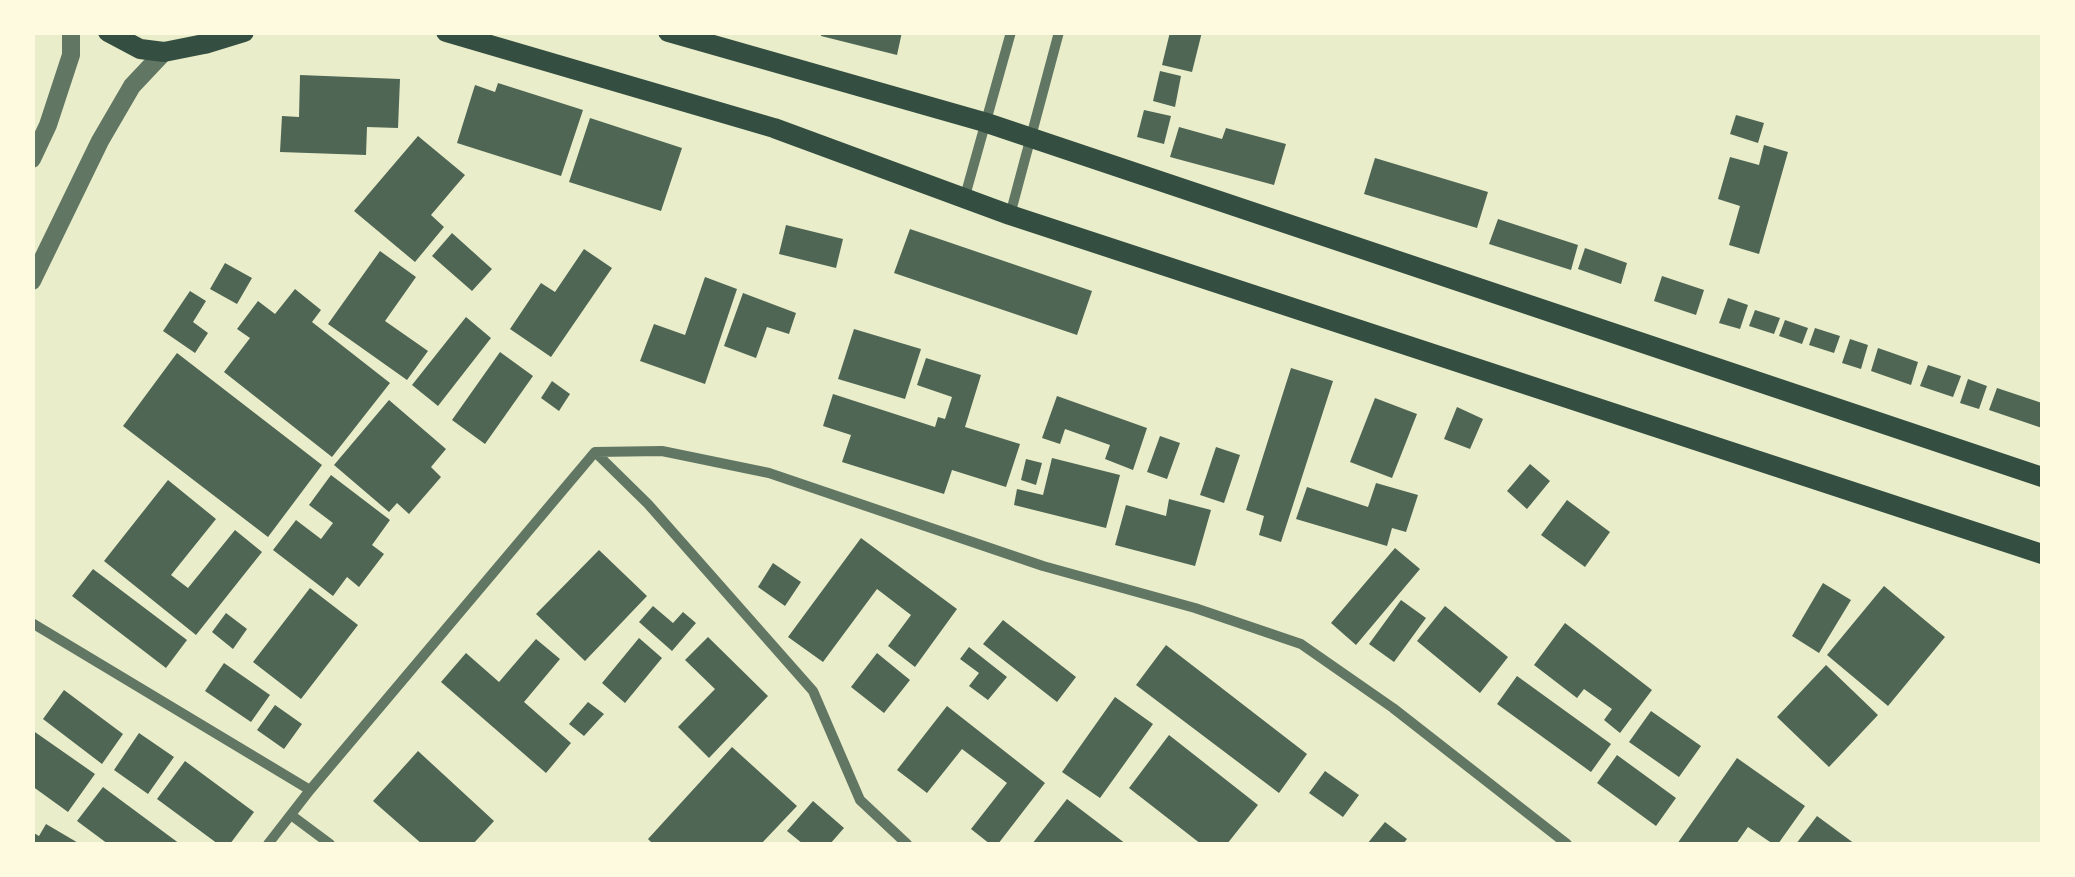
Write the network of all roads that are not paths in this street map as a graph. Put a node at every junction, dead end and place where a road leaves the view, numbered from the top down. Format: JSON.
{"nodes":[{"id":1,"x":71,"y":32,"type":"edge"},
{"id":2,"x":108,"y":32,"type":"edge"},
{"id":3,"x":244,"y":32,"type":"edge"},
{"id":4,"x":446,"y":32,"type":"edge"},
{"id":5,"x":668,"y":32,"type":"edge"},
{"id":6,"x":1011,"y":32,"type":"edge"},
{"id":7,"x":1059,"y":32,"type":"edge"},
{"id":8,"x":210,"y":38,"type":"edge"},
{"id":9,"x":164,"y":52,"type":"junction"},
{"id":10,"x":984,"y":122,"type":"junction"},
{"id":11,"x":1030,"y":140,"type":"junction"},
{"id":12,"x":32,"y":160,"type":"edge"},
{"id":13,"x":965,"y":196,"type":"junction"},
{"id":14,"x":1010,"y":215,"type":"junction"},
{"id":15,"x":32,"y":281,"type":"edge"},
{"id":16,"x":595,"y":452,"type":"junction"},
{"id":17,"x":2042,"y":477,"type":"edge"},
{"id":18,"x":2042,"y":554,"type":"edge"},
{"id":19,"x":32,"y":623,"type":"edge"},
{"id":20,"x":310,"y":790,"type":"junction"},
{"id":21,"x":291,"y":814,"type":"junction"},
{"id":22,"x":268,"y":844,"type":"edge"},
{"id":23,"x":330,"y":844,"type":"edge"},
{"id":24,"x":907,"y":844,"type":"edge"},
{"id":25,"x":1567,"y":844,"type":"edge"}],
"edges":[{"from":1,"to":12,"type":"street"},
{"from":2,"to":9,"type":"main road"},
{"from":3,"to":8,"type":"main road"},
{"from":4,"to":13,"type":"main road"},
{"from":5,"to":10,"type":"main road"},
{"from":6,"to":10,"type":"street"},
{"from":7,"to":11,"type":"street"},
{"from":8,"to":9,"type":"main road"},
{"from":9,"to":15,"type":"street"},
{"from":10,"to":11,"type":"main road"},
{"from":10,"to":13,"type":"street"},
{"from":11,"to":14,"type":"street"},
{"from":11,"to":17,"type":"main road"},
{"from":13,"to":14,"type":"main road"},
{"from":14,"to":18,"type":"main road"},
{"from":16,"to":20,"type":"street"},
{"from":16,"to":24,"type":"street"},
{"from":16,"to":25,"type":"street"},
{"from":19,"to":20,"type":"street"},
{"from":20,"to":21,"type":"street"},
{"from":21,"to":22,"type":"street"},
{"from":21,"to":23,"type":"street"}]}
